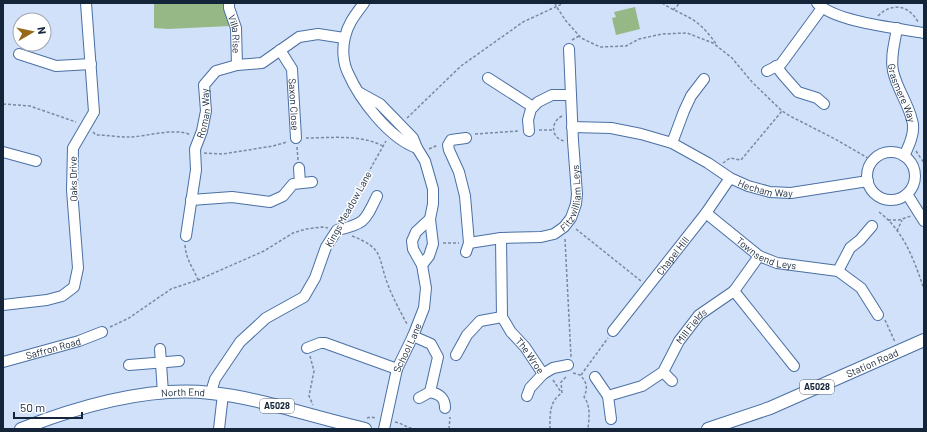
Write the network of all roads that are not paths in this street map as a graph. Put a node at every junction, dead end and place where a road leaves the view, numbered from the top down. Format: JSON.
{"nodes":[{"id":1,"x":86,"y":3,"type":"edge"},
{"id":2,"x":229,"y":3,"type":"edge"},
{"id":3,"x":364,"y":3,"type":"edge"},
{"id":4,"x":820,"y":6,"type":"edge"},
{"id":5,"x":897,"y":28,"type":"junction"},
{"id":6,"x":922,"y":33,"type":"edge"},
{"id":7,"x":344,"y":38,"type":"junction"},
{"id":8,"x":569,"y":49,"type":"dead end"},
{"id":9,"x":280,"y":50,"type":"junction"},
{"id":10,"x":18,"y":54,"type":"dead end"},
{"id":11,"x":91,"y":64,"type":"junction"},
{"id":12,"x":237,"y":65,"type":"junction"},
{"id":13,"x":776,"y":66,"type":"junction"},
{"id":14,"x":766,"y":71,"type":"dead end"},
{"id":15,"x":488,"y":78,"type":"dead end"},
{"id":16,"x":704,"y":79,"type":"dead end"},
{"id":17,"x":571,"y":95,"type":"junction"},
{"id":18,"x":824,"y":104,"type":"dead end"},
{"id":19,"x":533,"y":107,"type":"junction"},
{"id":20,"x":572,"y":127,"type":"junction"},
{"id":21,"x":528,"y":131,"type":"road end"},
{"id":22,"x":296,"y":138,"type":"road end"},
{"id":23,"x":466,"y":138,"type":"road end"},
{"id":24,"x":672,"y":143,"type":"junction"},
{"id":25,"x":3,"y":152,"type":"edge"},
{"id":26,"x":904,"y":156,"type":"junction"},
{"id":27,"x":36,"y":161,"type":"dead end"},
{"id":28,"x":299,"y":168,"type":"road end"},
{"id":29,"x":730,"y":178,"type":"junction"},
{"id":30,"x":868,"y":181,"type":"junction"},
{"id":31,"x":312,"y":182,"type":"dead end"},
{"id":32,"x":300,"y":184,"type":"junction"},
{"id":33,"x":907,"y":194,"type":"junction"},
{"id":34,"x":377,"y":196,"type":"dead end"},
{"id":35,"x":191,"y":200,"type":"junction"},
{"id":36,"x":706,"y":213,"type":"junction"},
{"id":37,"x":430,"y":219,"type":"junction"},
{"id":38,"x":924,"y":221,"type":"edge"},
{"id":39,"x":872,"y":226,"type":"dead end"},
{"id":40,"x":186,"y":236,"type":"road end"},
{"id":41,"x":501,"y":238,"type":"junction"},
{"id":42,"x":759,"y":256,"type":"junction"},
{"id":43,"x":422,"y":265,"type":"junction"},
{"id":44,"x":838,"y":271,"type":"junction"},
{"id":45,"x":734,"y":291,"type":"junction"},
{"id":46,"x":3,"y":305,"type":"edge"},
{"id":47,"x":878,"y":315,"type":"road end"},
{"id":48,"x":502,"y":317,"type":"junction"},
{"id":49,"x":102,"y":332,"type":"road end"},
{"id":50,"x":414,"y":332,"type":"junction"},
{"id":51,"x":613,"y":332,"type":"road end"},
{"id":52,"x":924,"y":340,"type":"edge"},
{"id":53,"x":308,"y":348,"type":"road end"},
{"id":54,"x":160,"y":349,"type":"dead end"},
{"id":55,"x":456,"y":355,"type":"dead end"},
{"id":56,"x":3,"y":361,"type":"edge"},
{"id":57,"x":178,"y":361,"type":"dead end"},
{"id":58,"x":162,"y":362,"type":"junction"},
{"id":59,"x":129,"y":365,"type":"dead end"},
{"id":60,"x":571,"y":366,"type":"road end"},
{"id":61,"x":794,"y":366,"type":"dead end"},
{"id":62,"x":397,"y":369,"type":"junction"},
{"id":63,"x":663,"y":372,"type":"junction"},
{"id":64,"x":545,"y":373,"type":"junction"},
{"id":65,"x":595,"y":377,"type":"dead end"},
{"id":66,"x":672,"y":381,"type":"dead end"},
{"id":67,"x":430,"y":392,"type":"junction"},
{"id":68,"x":163,"y":393,"type":"junction"},
{"id":69,"x":217,"y":393,"type":"junction"},
{"id":70,"x":527,"y":396,"type":"dead end"},
{"id":71,"x":608,"y":396,"type":"junction"},
{"id":72,"x":419,"y":398,"type":"dead end"},
{"id":73,"x":445,"y":408,"type":"dead end"},
{"id":74,"x":611,"y":419,"type":"dead end"},
{"id":75,"x":329,"y":425,"type":"edge"},
{"id":76,"x":21,"y":429,"type":"edge"},
{"id":77,"x":219,"y":429,"type":"edge"},
{"id":78,"x":365,"y":429,"type":"edge"},
{"id":79,"x":384,"y":429,"type":"edge"},
{"id":80,"x":708,"y":429,"type":"edge"}],
"edges":[{"from":1,"to":11,"type":"street","name":"Oaks Drive"},
{"from":2,"to":12,"type":"street","name":"Villa Rise"},
{"from":3,"to":7,"type":"street"},
{"from":4,"to":5,"type":"street"},
{"from":4,"to":13,"type":"street"},
{"from":5,"to":6,"type":"street"},
{"from":5,"to":26,"type":"street","name":"Grasmere Way"},
{"from":7,"to":9,"type":"street","name":"Roman Way"},
{"from":7,"to":37,"type":"street"},
{"from":8,"to":17,"type":"street","name":"Fitzwilliam Leys"},
{"from":9,"to":12,"type":"street","name":"Roman Way"},
{"from":9,"to":22,"type":"street","name":"Saxon Close"},
{"from":10,"to":11,"type":"street"},
{"from":11,"to":46,"type":"street","name":"Oaks Drive"},
{"from":12,"to":35,"type":"street","name":"Roman Way"},
{"from":13,"to":14,"type":"street"},
{"from":13,"to":18,"type":"street"},
{"from":15,"to":19,"type":"street"},
{"from":16,"to":24,"type":"street"},
{"from":17,"to":19,"type":"street"},
{"from":17,"to":20,"type":"street","name":"Fitzwilliam Leys"},
{"from":19,"to":21,"type":"street"},
{"from":20,"to":24,"type":"street","name":"Hecham Way"},
{"from":20,"to":41,"type":"street","name":"Fitzwilliam Leys"},
{"from":23,"to":41,"type":"street","name":"Fitzwilliam Leys"},
{"from":24,"to":29,"type":"street","name":"Hecham Way"},
{"from":25,"to":27,"type":"street"},
{"from":26,"to":30,"type":"street"},
{"from":26,"to":33,"type":"street"},
{"from":28,"to":32,"type":"street"},
{"from":29,"to":30,"type":"street","name":"Hecham Way"},
{"from":29,"to":36,"type":"street","name":"Chapel Hill"},
{"from":30,"to":33,"type":"street"},
{"from":31,"to":32,"type":"street"},
{"from":32,"to":35,"type":"street"},
{"from":33,"to":38,"type":"street"},
{"from":34,"to":69,"type":"street","name":"Kings Meadow Lane"},
{"from":35,"to":40,"type":"street","name":"Roman Way"},
{"from":36,"to":42,"type":"street","name":"Townsend Leys"},
{"from":36,"to":51,"type":"street","name":"Chapel Hill"},
{"from":37,"to":43,"type":"street"},
{"from":37,"to":43,"type":"street","name":"School Lane"},
{"from":39,"to":44,"type":"street"},
{"from":41,"to":48,"type":"street"},
{"from":42,"to":44,"type":"street","name":"Townsend Leys"},
{"from":42,"to":45,"type":"street","name":"Mill Fields"},
{"from":43,"to":50,"type":"street","name":"School Lane"},
{"from":44,"to":47,"type":"street","name":"Townsend Leys"},
{"from":45,"to":61,"type":"street"},
{"from":45,"to":63,"type":"street","name":"Mill Fields"},
{"from":48,"to":55,"type":"street"},
{"from":48,"to":64,"type":"street","name":"The Wroe"},
{"from":49,"to":56,"type":"street","name":"Saffron Road"},
{"from":50,"to":62,"type":"street","name":"School Lane"},
{"from":50,"to":67,"type":"street"},
{"from":52,"to":80,"type":"main road","name":"Station Road","number":"A5028"},
{"from":53,"to":62,"type":"street"},
{"from":54,"to":58,"type":"street"},
{"from":57,"to":58,"type":"street"},
{"from":58,"to":59,"type":"street"},
{"from":58,"to":68,"type":"street"},
{"from":60,"to":64,"type":"street","name":"The Wroe"},
{"from":62,"to":79,"type":"street","name":"School Lane"},
{"from":63,"to":66,"type":"street"},
{"from":63,"to":71,"type":"street","name":"Mill Fields"},
{"from":64,"to":70,"type":"street"},
{"from":65,"to":71,"type":"street"},
{"from":67,"to":72,"type":"street"},
{"from":67,"to":73,"type":"street"},
{"from":68,"to":69,"type":"main road","name":"North End","number":"A5028"},
{"from":68,"to":76,"type":"main road","name":"North End","number":"A5028"},
{"from":69,"to":75,"type":"main road","name":"North End","number":"A5028"},
{"from":69,"to":77,"type":"street","name":"Kings Meadow Lane"},
{"from":71,"to":74,"type":"street"},
{"from":75,"to":78,"type":"main road","number":"A5028"}]}
